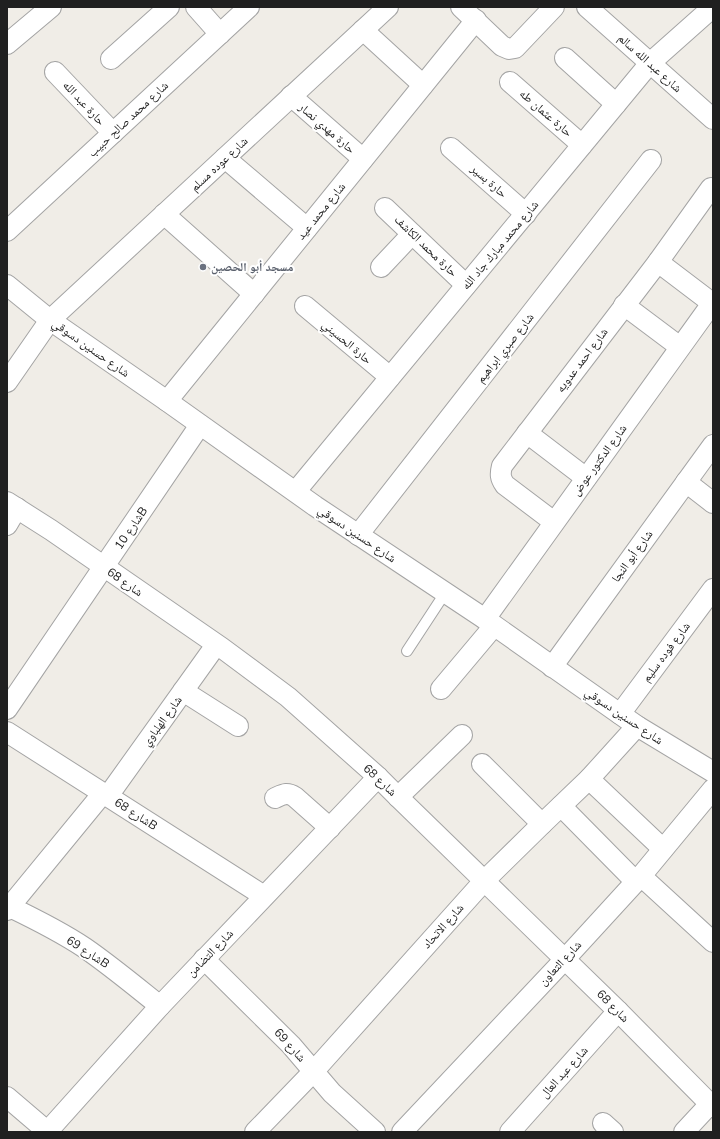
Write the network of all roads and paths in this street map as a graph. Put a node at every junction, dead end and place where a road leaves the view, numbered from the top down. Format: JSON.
{"nodes":[{"id":1,"x":51,"y":7,"type":"edge"},
{"id":2,"x":169,"y":7,"type":"edge"},
{"id":3,"x":196,"y":7,"type":"edge"},
{"id":4,"x":249,"y":7,"type":"edge"},
{"id":5,"x":388,"y":7,"type":"edge"},
{"id":6,"x":461,"y":7,"type":"edge"},
{"id":7,"x":554,"y":7,"type":"edge"},
{"id":8,"x":587,"y":7,"type":"edge"},
{"id":9,"x":713,"y":7,"type":"edge"},
{"id":10,"x":476,"y":20,"type":"junction"},
{"id":11,"x":363,"y":30,"type":"junction"},
{"id":12,"x":220,"y":34,"type":"junction"},
{"id":13,"x":7,"y":44,"type":"edge"},
{"id":14,"x":565,"y":58,"type":"dead end"},
{"id":15,"x":111,"y":59,"type":"dead end"},
{"id":16,"x":650,"y":63,"type":"junction"},
{"id":17,"x":56,"y":72,"type":"dead end"},
{"id":18,"x":510,"y":82,"type":"dead end"},
{"id":19,"x":423,"y":85,"type":"junction"},
{"id":20,"x":291,"y":96,"type":"junction"},
{"id":21,"x":616,"y":104,"type":"junction"},
{"id":22,"x":713,"y":119,"type":"edge"},
{"id":23,"x":113,"y":133,"type":"junction"},
{"id":24,"x":582,"y":145,"type":"junction"},
{"id":25,"x":451,"y":148,"type":"dead end"},
{"id":26,"x":225,"y":158,"type":"junction"},
{"id":27,"x":363,"y":159,"type":"junction"},
{"id":28,"x":651,"y":160,"type":"dead end"},
{"id":29,"x":712,"y":188,"type":"dead end"},
{"id":30,"x":385,"y":208,"type":"dead end"},
{"id":31,"x":164,"y":214,"type":"junction"},
{"id":32,"x":526,"y":214,"type":"junction"},
{"id":33,"x":307,"y":228,"type":"junction"},
{"id":34,"x":7,"y":231,"type":"edge"},
{"id":35,"x":412,"y":234,"type":"junction"},
{"id":36,"x":658,"y":262,"type":"junction"},
{"id":37,"x":381,"y":268,"type":"dead end"},
{"id":38,"x":7,"y":285,"type":"edge"},
{"id":39,"x":466,"y":285,"type":"junction"},
{"id":40,"x":254,"y":294,"type":"junction"},
{"id":41,"x":713,"y":303,"type":"edge"},
{"id":42,"x":624,"y":305,"type":"junction"},
{"id":43,"x":304,"y":306,"type":"dead end"},
{"id":44,"x":50,"y":320,"type":"junction"},
{"id":45,"x":680,"y":347,"type":"junction"},
{"id":46,"x":390,"y":378,"type":"junction"},
{"id":47,"x":7,"y":382,"type":"edge"},
{"id":48,"x":167,"y":401,"type":"junction"},
{"id":49,"x":200,"y":425,"type":"junction"},
{"id":50,"x":527,"y":433,"type":"junction"},
{"id":51,"x":713,"y":445,"type":"edge"},
{"id":52,"x":586,"y":478,"type":"junction"},
{"id":53,"x":686,"y":482,"type":"junction"},
{"id":54,"x":296,"y":491,"type":"junction"},
{"id":55,"x":713,"y":503,"type":"edge"},
{"id":56,"x":10,"y":511,"type":"edge"},
{"id":57,"x":554,"y":522,"type":"junction"},
{"id":58,"x":358,"y":535,"type":"junction"},
{"id":59,"x":104,"y":567,"type":"junction"},
{"id":60,"x":713,"y":589,"type":"edge"},
{"id":61,"x":445,"y":593,"type":"junction"},
{"id":62,"x":490,"y":622,"type":"junction"},
{"id":63,"x":216,"y":645,"type":"junction"},
{"id":64,"x":406,"y":651,"type":"dead end"},
{"id":65,"x":552,"y":667,"type":"junction"},
{"id":66,"x":441,"y":689,"type":"dead end"},
{"id":67,"x":183,"y":691,"type":"junction"},
{"id":68,"x":7,"y":709,"type":"edge"},
{"id":69,"x":620,"y":714,"type":"junction"},
{"id":70,"x":238,"y":726,"type":"dead end"},
{"id":71,"x":637,"y":726,"type":"junction"},
{"id":72,"x":7,"y":732,"type":"edge"},
{"id":73,"x":462,"y":735,"type":"dead end"},
{"id":74,"x":482,"y":764,"type":"dead end"},
{"id":75,"x":713,"y":772,"type":"edge"},
{"id":76,"x":378,"y":778,"type":"junction"},
{"id":77,"x":589,"y":779,"type":"junction"},
{"id":78,"x":713,"y":789,"type":"edge"},
{"id":79,"x":106,"y":795,"type":"junction"},
{"id":80,"x":398,"y":797,"type":"junction"},
{"id":81,"x":275,"y":798,"type":"dead end"},
{"id":82,"x":561,"y":806,"type":"junction"},
{"id":83,"x":542,"y":824,"type":"junction"},
{"id":84,"x":330,"y":828,"type":"junction"},
{"id":85,"x":664,"y":849,"type":"junction"},
{"id":86,"x":638,"y":879,"type":"junction"},
{"id":87,"x":484,"y":881,"type":"junction"},
{"id":88,"x":264,"y":896,"type":"junction"},
{"id":89,"x":8,"y":908,"type":"edge"},
{"id":90,"x":713,"y":942,"type":"edge"},
{"id":91,"x":204,"y":959,"type":"junction"},
{"id":92,"x":565,"y":959,"type":"junction"},
{"id":93,"x":160,"y":1006,"type":"junction"},
{"id":94,"x":618,"y":1011,"type":"junction"},
{"id":95,"x":313,"y":1072,"type":"junction"},
{"id":96,"x":7,"y":1097,"type":"edge"},
{"id":97,"x":712,"y":1106,"type":"edge"},
{"id":98,"x":690,"y":1130,"type":"edge"},
{"id":99,"x":48,"y":1132,"type":"edge"},
{"id":100,"x":255,"y":1132,"type":"edge"},
{"id":101,"x":375,"y":1132,"type":"edge"},
{"id":102,"x":402,"y":1132,"type":"edge"},
{"id":103,"x":510,"y":1132,"type":"edge"}],
"edges":[{"from":1,"to":13,"type":"street"},
{"from":2,"to":15,"type":"street"},
{"from":3,"to":12,"type":"street"},
{"from":4,"to":12,"type":"street","name":"شارع محمد صالح حبيب"},
{"from":5,"to":11,"type":"street","name":"شارع عوده مسلم"},
{"from":6,"to":10,"type":"street"},
{"from":7,"to":10,"type":"street"},
{"from":8,"to":16,"type":"street","name":"شارع عبد الله سالم"},
{"from":9,"to":16,"type":"street","name":"شارع محمد مبارك جاد الله"},
{"from":10,"to":19,"type":"street","name":"شارع محمد عيد"},
{"from":11,"to":19,"type":"street"},
{"from":11,"to":20,"type":"street","name":"شارع عوده مسلم"},
{"from":12,"to":23,"type":"street","name":"شارع محمد صالح حبيب"},
{"from":14,"to":21,"type":"street"},
{"from":16,"to":21,"type":"street","name":"شارع محمد مبارك جاد الله"},
{"from":16,"to":22,"type":"street","name":"شارع عبد الله سالم"},
{"from":17,"to":23,"type":"street","name":"حارة عبد الله"},
{"from":18,"to":24,"type":"street","name":"حارة عثمان طه"},
{"from":19,"to":27,"type":"street","name":"شارع محمد عيد"},
{"from":20,"to":26,"type":"street","name":"شارع عوده مسلم"},
{"from":20,"to":27,"type":"street","name":"حارة مهدي نصار"},
{"from":21,"to":24,"type":"street","name":"شارع محمد مبارك جاد الله"},
{"from":23,"to":34,"type":"street","name":"شارع محمد صالح حبيب"},
{"from":24,"to":32,"type":"street","name":"شارع محمد مبارك جاد الله"},
{"from":25,"to":32,"type":"street","name":"حارة بسير"},
{"from":26,"to":31,"type":"street","name":"شارع عوده مسلم"},
{"from":26,"to":33,"type":"street"},
{"from":27,"to":33,"type":"street","name":"شارع محمد عيد"},
{"from":28,"to":58,"type":"street","name":"شارع صبري ابراهيم"},
{"from":29,"to":36,"type":"street","name":"شارع احمد عدويه"},
{"from":30,"to":35,"type":"street","name":"حارة محمد الكاشف"},
{"from":31,"to":40,"type":"street"},
{"from":31,"to":44,"type":"street","name":"شارع عوده مسلم"},
{"from":32,"to":39,"type":"street","name":"شارع محمد مبارك جاد الله"},
{"from":33,"to":40,"type":"street","name":"شارع محمد عيد"},
{"from":35,"to":37,"type":"street"},
{"from":35,"to":39,"type":"street","name":"حارة محمد الكاشف"},
{"from":36,"to":41,"type":"street"},
{"from":36,"to":42,"type":"street","name":"شارع احمد عدويه"},
{"from":38,"to":44,"type":"street","name":"شارع حسنين دسوقي"},
{"from":39,"to":46,"type":"street","name":"شارع محمد مبارك جاد الله"},
{"from":40,"to":48,"type":"street","name":"شارع محمد عيد"},
{"from":41,"to":45,"type":"street","name":"شارع الدكتور عوض"},
{"from":42,"to":45,"type":"street"},
{"from":42,"to":50,"type":"street","name":"شارع احمد عدويه"},
{"from":43,"to":46,"type":"street","name":"حارة الحسيني"},
{"from":44,"to":47,"type":"street","name":"شارع عوده مسلم"},
{"from":44,"to":48,"type":"street","name":"شارع حسنين دسوقي"},
{"from":45,"to":52,"type":"street","name":"شارع الدكتور عوض"},
{"from":46,"to":54,"type":"street","name":"شارع محمد مبارك جاد الله"},
{"from":48,"to":49,"type":"street","name":"شارع حسنين دسوقي"},
{"from":49,"to":54,"type":"street","name":"شارع حسنين دسوقي"},
{"from":49,"to":59,"type":"street","name":"شارع 10B"},
{"from":50,"to":52,"type":"street"},
{"from":50,"to":57,"type":"street","name":"شارع احمد عدويه"},
{"from":51,"to":53,"type":"street","name":"شارع أبو النجا"},
{"from":52,"to":57,"type":"street","name":"شارع الدكتور عوض"},
{"from":53,"to":55,"type":"street"},
{"from":53,"to":65,"type":"street","name":"شارع أبو النجا"},
{"from":54,"to":58,"type":"street","name":"شارع حسنين دسوقي"},
{"from":56,"to":59,"type":"street","name":"شارع 68"},
{"from":57,"to":62,"type":"street","name":"شارع الدكتور عوض"},
{"from":58,"to":61,"type":"street","name":"شارع حسنين دسوقي"},
{"from":59,"to":63,"type":"street","name":"شارع 68"},
{"from":59,"to":68,"type":"street","name":"شارع 10B"},
{"from":60,"to":69,"type":"street","name":"شارع فوده سليم"},
{"from":61,"to":62,"type":"street","name":"شارع حسنين دسوقي"},
{"from":61,"to":64,"type":"lane"},
{"from":62,"to":65,"type":"street","name":"شارع حسنين دسوقي"},
{"from":62,"to":66,"type":"street","name":"شارع الدكتور عوض"},
{"from":63,"to":67,"type":"street","name":"شارع الهلباوي"},
{"from":63,"to":76,"type":"street","name":"شارع 68"},
{"from":65,"to":69,"type":"street","name":"شارع حسنين دسوقي"},
{"from":67,"to":70,"type":"street"},
{"from":67,"to":79,"type":"street","name":"شارع الهلباوي"},
{"from":69,"to":71,"type":"street","name":"شارع حسنين دسوقي"},
{"from":71,"to":75,"type":"street","name":"شارع حسنين دسوقي"},
{"from":71,"to":77,"type":"street","name":"شارع الاتحاد"},
{"from":72,"to":79,"type":"street","name":"شارع 68B"},
{"from":73,"to":80,"type":"street"},
{"from":74,"to":83,"type":"street"},
{"from":76,"to":80,"type":"street","name":"شارع 68"},
{"from":76,"to":84,"type":"street","name":"شارع التضامن"},
{"from":77,"to":82,"type":"street","name":"شارع الاتحاد"},
{"from":77,"to":85,"type":"street"},
{"from":78,"to":85,"type":"street","name":"شارع التعاون"},
{"from":79,"to":88,"type":"street","name":"شارع 68B"},
{"from":79,"to":89,"type":"street","name":"شارع الهلباوي"},
{"from":80,"to":87,"type":"street","name":"شارع 68"},
{"from":81,"to":84,"type":"street"},
{"from":82,"to":83,"type":"street","name":"شارع الاتحاد"},
{"from":82,"to":86,"type":"street"},
{"from":83,"to":87,"type":"street","name":"شارع الاتحاد"},
{"from":84,"to":88,"type":"street","name":"شارع التضامن"},
{"from":85,"to":86,"type":"street","name":"شارع التعاون"},
{"from":86,"to":90,"type":"street"},
{"from":86,"to":92,"type":"street","name":"شارع التعاون"},
{"from":87,"to":92,"type":"street","name":"شارع 68"},
{"from":87,"to":95,"type":"street","name":"شارع الاتحاد"},
{"from":88,"to":91,"type":"street","name":"شارع التضامن"},
{"from":89,"to":93,"type":"street","name":"شارع 69B"},
{"from":91,"to":93,"type":"street","name":"شارع التضامن"},
{"from":91,"to":95,"type":"street","name":"شارع 69"},
{"from":92,"to":94,"type":"street","name":"شارع 68"},
{"from":92,"to":102,"type":"street","name":"شارع التعاون"},
{"from":93,"to":99,"type":"street","name":"شارع التضامن"},
{"from":94,"to":97,"type":"street","name":"شارع 68"},
{"from":94,"to":103,"type":"street","name":"شارع عبد العال"},
{"from":95,"to":100,"type":"street","name":"شارع الاتحاد"},
{"from":95,"to":101,"type":"street","name":"شارع 69"},
{"from":96,"to":99,"type":"street"},
{"from":97,"to":98,"type":"street"}]}
